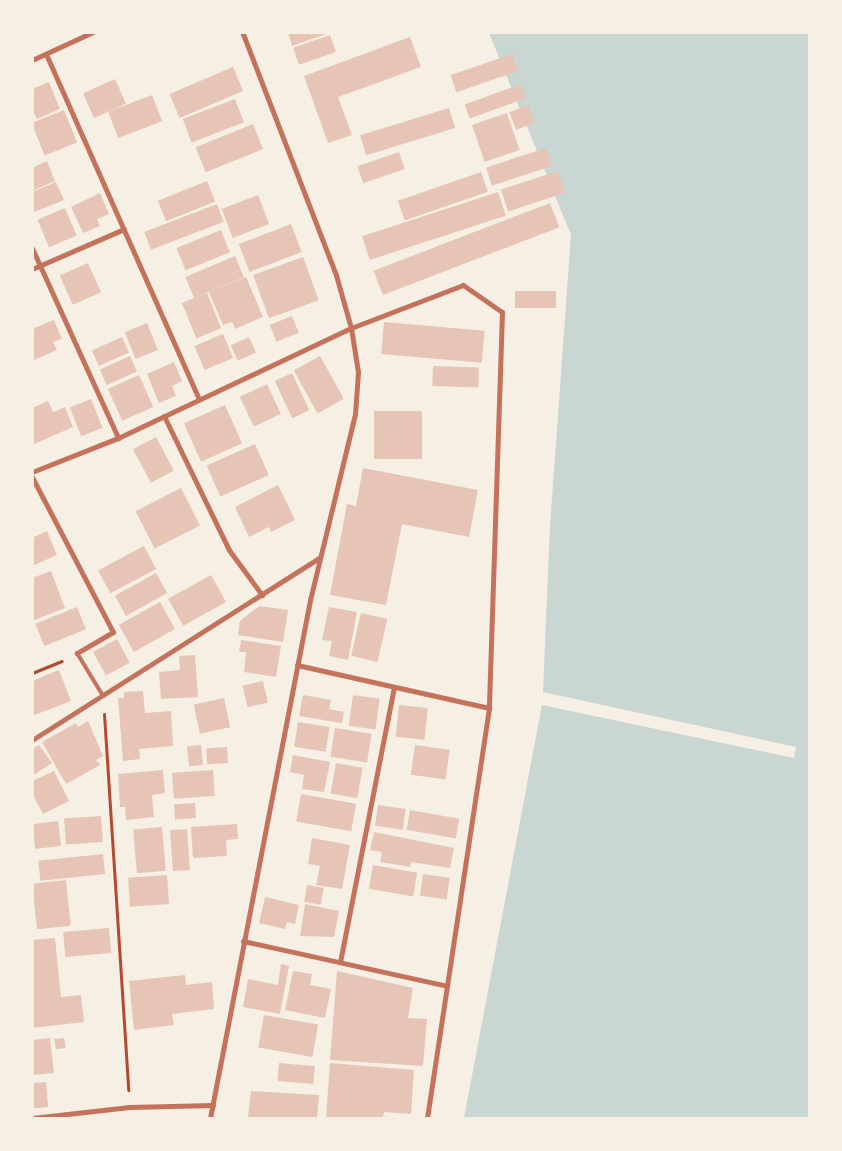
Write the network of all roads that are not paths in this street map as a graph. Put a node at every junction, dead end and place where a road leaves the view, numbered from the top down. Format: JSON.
{"nodes":[{"id":1,"x":93,"y":32,"type":"edge"},
{"id":2,"x":242,"y":32,"type":"edge"},
{"id":3,"x":46,"y":54,"type":"junction"},
{"id":4,"x":32,"y":60,"type":"edge"},
{"id":5,"x":124,"y":230,"type":"junction"},
{"id":6,"x":32,"y":248,"type":"edge"},
{"id":7,"x":40,"y":266,"type":"junction"},
{"id":8,"x":32,"y":269,"type":"edge"},
{"id":9,"x":351,"y":328,"type":"junction"},
{"id":10,"x":199,"y":400,"type":"junction"},
{"id":11,"x":164,"y":416,"type":"junction"},
{"id":12,"x":118,"y":438,"type":"junction"},
{"id":13,"x":32,"y":472,"type":"edge"},
{"id":14,"x":32,"y":477,"type":"edge"},
{"id":15,"x":320,"y":557,"type":"junction"},
{"id":16,"x":262,"y":595,"type":"junction"},
{"id":17,"x":77,"y":653,"type":"joint"},
{"id":18,"x":297,"y":665,"type":"junction"},
{"id":19,"x":394,"y":687,"type":"junction"},
{"id":20,"x":103,"y":696,"type":"junction"},
{"id":21,"x":489,"y":708,"type":"junction"},
{"id":22,"x":32,"y":740,"type":"edge"},
{"id":23,"x":244,"y":941,"type":"junction"},
{"id":24,"x":340,"y":962,"type":"junction"},
{"id":25,"x":447,"y":986,"type":"junction"},
{"id":26,"x":213,"y":1105,"type":"junction"},
{"id":27,"x":32,"y":1118,"type":"edge"},
{"id":28,"x":210,"y":1118,"type":"edge"},
{"id":29,"x":427,"y":1118,"type":"edge"}],
"edges":[{"from":1,"to":3,"type":"street"},
{"from":2,"to":9,"type":"street"},
{"from":3,"to":4,"type":"street"},
{"from":3,"to":5,"type":"street"},
{"from":5,"to":7,"type":"street"},
{"from":5,"to":10,"type":"street"},
{"from":6,"to":7,"type":"street"},
{"from":7,"to":8,"type":"street"},
{"from":7,"to":12,"type":"street"},
{"from":9,"to":10,"type":"street"},
{"from":9,"to":15,"type":"street"},
{"from":9,"to":21,"type":"street"},
{"from":10,"to":11,"type":"street"},
{"from":11,"to":12,"type":"street"},
{"from":11,"to":16,"type":"street"},
{"from":12,"to":13,"type":"street"},
{"from":14,"to":17,"type":"street"},
{"from":15,"to":16,"type":"street"},
{"from":15,"to":18,"type":"street"},
{"from":16,"to":20,"type":"street"},
{"from":17,"to":20,"type":"lane"},
{"from":18,"to":19,"type":"street"},
{"from":18,"to":23,"type":"street"},
{"from":19,"to":21,"type":"street"},
{"from":19,"to":24,"type":"street"},
{"from":20,"to":22,"type":"street"},
{"from":21,"to":25,"type":"street"},
{"from":23,"to":24,"type":"street"},
{"from":23,"to":26,"type":"street"},
{"from":24,"to":25,"type":"street"},
{"from":25,"to":29,"type":"street"},
{"from":26,"to":27,"type":"street"},
{"from":26,"to":28,"type":"street"}]}
